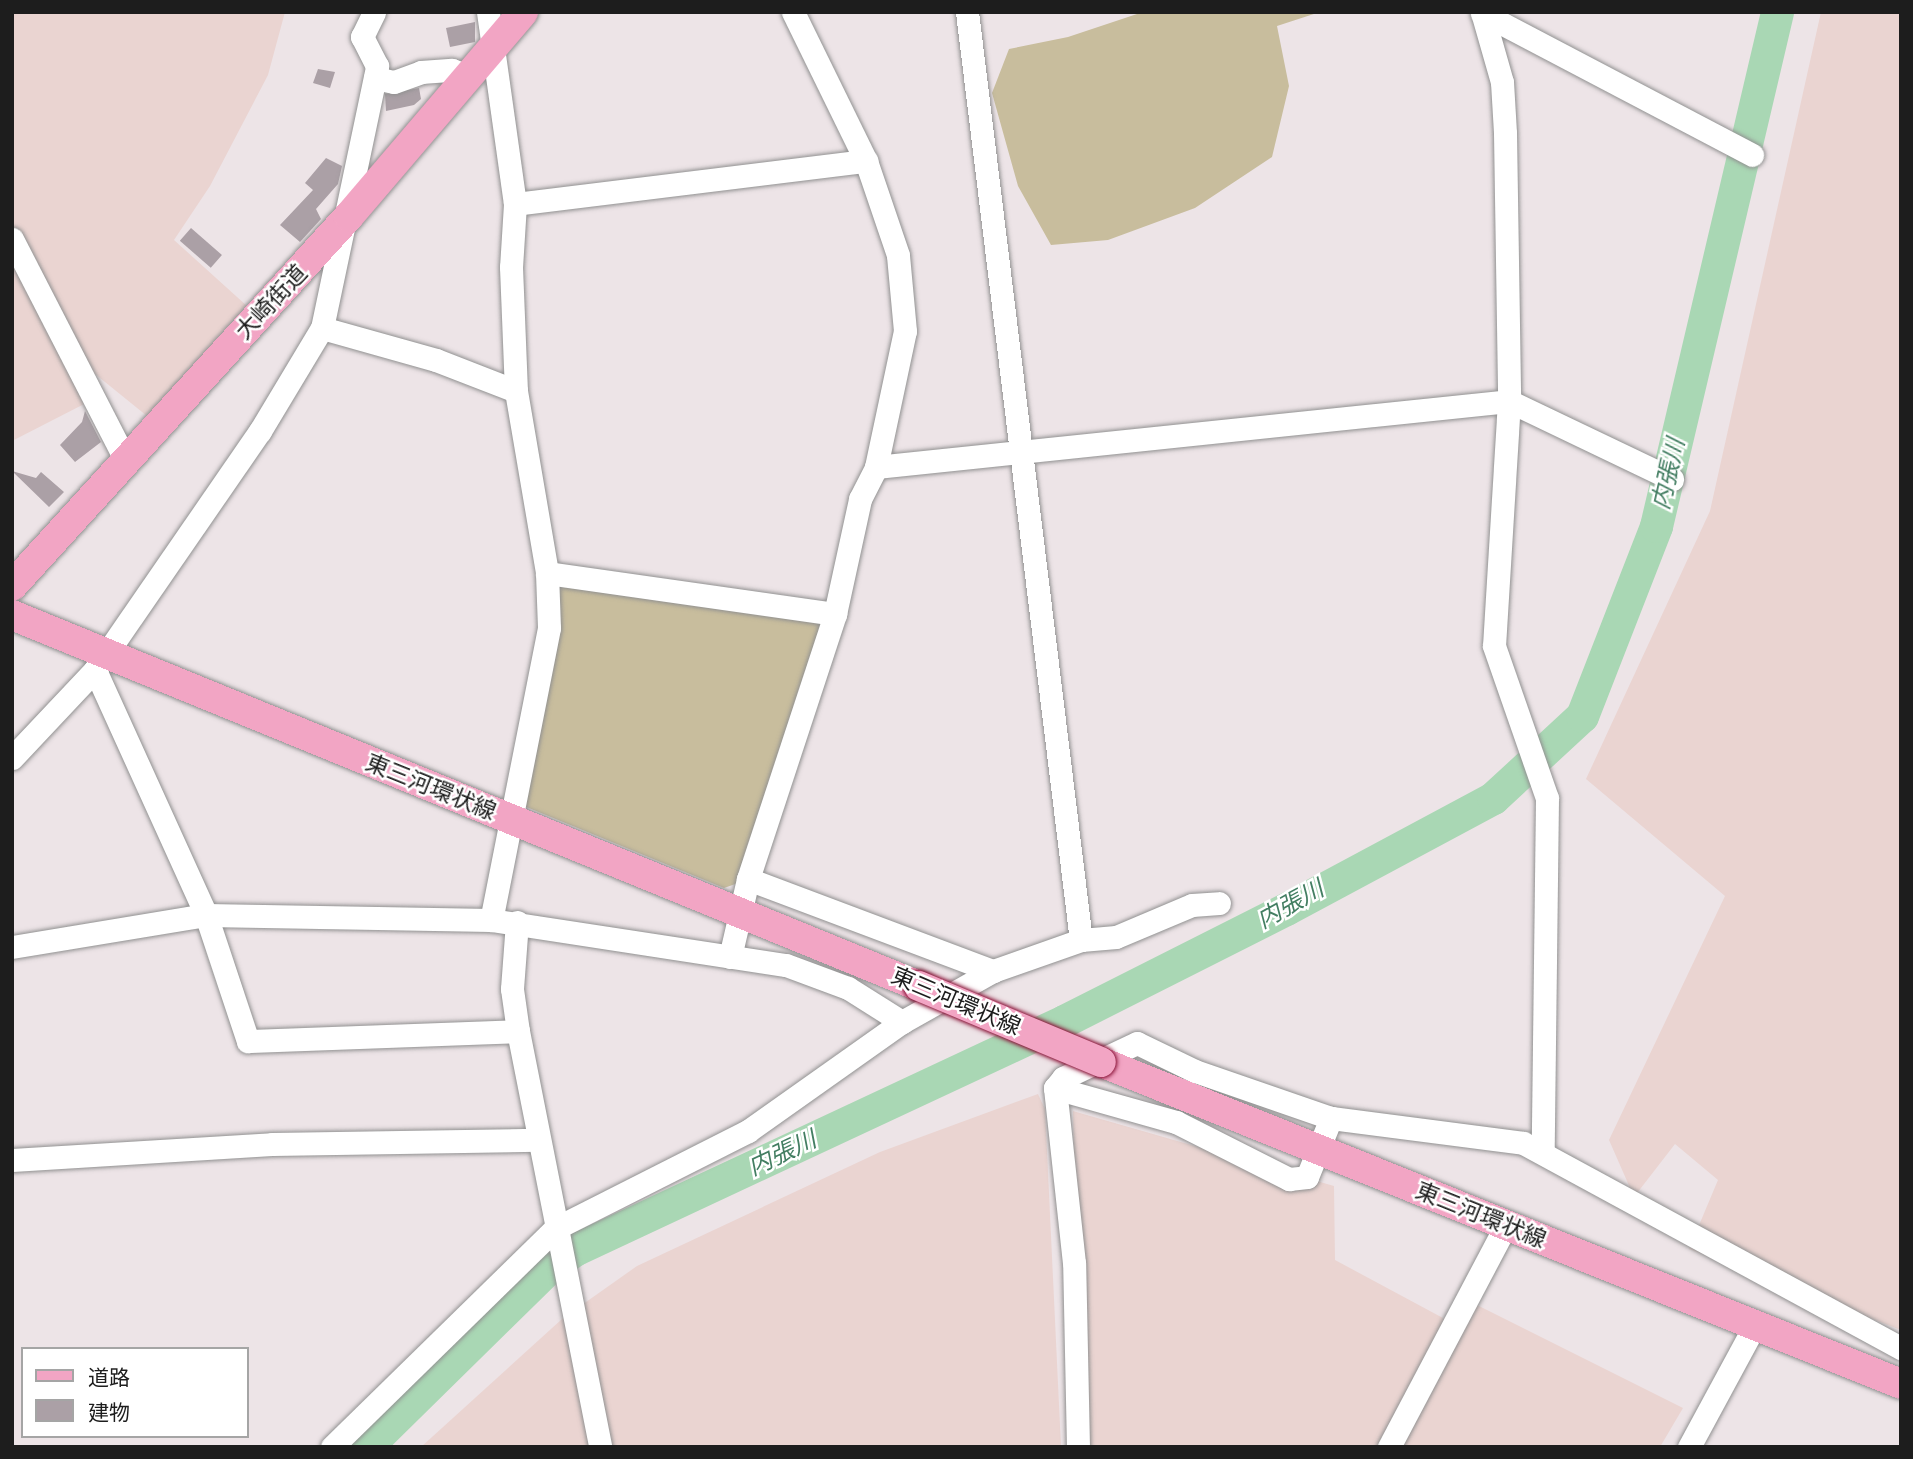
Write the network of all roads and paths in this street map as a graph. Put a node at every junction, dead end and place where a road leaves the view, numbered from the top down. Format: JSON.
{"nodes":[{"id":1,"x":374,"y":12,"type":"edge"},
{"id":2,"x":488,"y":12,"type":"edge"},
{"id":3,"x":523,"y":12,"type":"edge"},
{"id":4,"x":793,"y":12,"type":"edge"},
{"id":5,"x":967,"y":12,"type":"edge"},
{"id":6,"x":1482,"y":13,"type":"edge"},
{"id":7,"x":494,"y":45,"type":"junction"},
{"id":8,"x":468,"y":76,"type":"junction"},
{"id":9,"x":375,"y":78,"type":"junction"},
{"id":10,"x":1752,"y":155,"type":"dead end"},
{"id":11,"x":866,"y":160,"type":"junction"},
{"id":12,"x":515,"y":204,"type":"junction"},
{"id":13,"x":349,"y":216,"type":"junction"},
{"id":14,"x":12,"y":239,"type":"edge"},
{"id":15,"x":322,"y":328,"type":"junction"},
{"id":16,"x":516,"y":391,"type":"junction"},
{"id":17,"x":1509,"y":401,"type":"junction"},
{"id":18,"x":1021,"y":452,"type":"junction"},
{"id":19,"x":125,"y":459,"type":"junction"},
{"id":20,"x":876,"y":467,"type":"junction"},
{"id":21,"x":1672,"y":479,"type":"dead end"},
{"id":22,"x":547,"y":573,"type":"junction"},
{"id":23,"x":12,"y":586,"type":"edge"},
{"id":24,"x":835,"y":614,"type":"junction"},
{"id":25,"x":12,"y":615,"type":"edge"},
{"id":26,"x":100,"y":662,"type":"junction"},
{"id":27,"x":12,"y":758,"type":"edge"},
{"id":28,"x":514,"y":820,"type":"junction"},
{"id":29,"x":748,"y":879,"type":"junction"},
{"id":30,"x":1219,"y":903,"type":"dead end"},
{"id":31,"x":739,"y":912,"type":"junction"},
{"id":32,"x":206,"y":915,"type":"junction"},
{"id":33,"x":491,"y":920,"type":"junction"},
{"id":34,"x":517,"y":922,"type":"junction"},
{"id":35,"x":1081,"y":940,"type":"junction"},
{"id":36,"x":12,"y":947,"type":"edge"},
{"id":37,"x":730,"y":957,"type":"junction"},
{"id":38,"x":993,"y":971,"type":"junction"},
{"id":39,"x":902,"y":1022,"type":"junction"},
{"id":40,"x":518,"y":1031,"type":"junction"},
{"id":41,"x":1055,"y":1088,"type":"junction"},
{"id":42,"x":1331,"y":1118,"type":"junction"},
{"id":43,"x":538,"y":1140,"type":"junction"},
{"id":44,"x":1543,"y":1150,"type":"junction"},
{"id":45,"x":1320,"y":1152,"type":"junction"},
{"id":46,"x":12,"y":1160,"type":"edge"},
{"id":47,"x":1506,"y":1225,"type":"junction"},
{"id":48,"x":556,"y":1228,"type":"junction"},
{"id":49,"x":1755,"y":1325,"type":"junction"},
{"id":50,"x":1901,"y":1348,"type":"edge"},
{"id":51,"x":1901,"y":1384,"type":"edge"},
{"id":52,"x":332,"y":1447,"type":"edge"},
{"id":53,"x":600,"y":1447,"type":"edge"},
{"id":54,"x":1078,"y":1447,"type":"edge"},
{"id":55,"x":1389,"y":1447,"type":"edge"},
{"id":56,"x":1689,"y":1447,"type":"edge"}],
"edges":[{"from":1,"to":9,"type":"street"},
{"from":2,"to":7,"type":"street"},
{"from":3,"to":7,"type":"main road","name":"大崎街道"},
{"from":4,"to":11,"type":"street"},
{"from":5,"to":18,"type":"street"},
{"from":6,"to":10,"type":"street"},
{"from":6,"to":17,"type":"street"},
{"from":7,"to":8,"type":"main road","name":"大崎街道"},
{"from":7,"to":12,"type":"street"},
{"from":8,"to":9,"type":"street"},
{"from":8,"to":13,"type":"main road","name":"大崎街道"},
{"from":9,"to":13,"type":"street"},
{"from":11,"to":12,"type":"street"},
{"from":11,"to":20,"type":"street"},
{"from":12,"to":16,"type":"street"},
{"from":13,"to":15,"type":"street"},
{"from":13,"to":19,"type":"main road","name":"大崎街道"},
{"from":14,"to":19,"type":"street"},
{"from":15,"to":16,"type":"street"},
{"from":15,"to":26,"type":"street"},
{"from":16,"to":22,"type":"street"},
{"from":17,"to":18,"type":"street"},
{"from":17,"to":21,"type":"street"},
{"from":17,"to":44,"type":"street"},
{"from":18,"to":20,"type":"street"},
{"from":18,"to":35,"type":"street"},
{"from":19,"to":23,"type":"main road","name":"大崎街道"},
{"from":20,"to":24,"type":"street"},
{"from":22,"to":24,"type":"street"},
{"from":22,"to":28,"type":"street"},
{"from":24,"to":29,"type":"street"},
{"from":25,"to":26,"type":"main road","name":"東三河環状線"},
{"from":26,"to":27,"type":"street"},
{"from":26,"to":28,"type":"main road","name":"東三河環状線"},
{"from":26,"to":32,"type":"street"},
{"from":28,"to":31,"type":"main road","name":"東三河環状線"},
{"from":28,"to":33,"type":"street"},
{"from":29,"to":31,"type":"street"},
{"from":29,"to":38,"type":"street"},
{"from":30,"to":35,"type":"street"},
{"from":31,"to":37,"type":"street"},
{"from":31,"to":45,"type":"main road","name":"東三河環状線","bridge":true},
{"from":32,"to":33,"type":"street"},
{"from":32,"to":36,"type":"street"},
{"from":32,"to":40,"type":"street"},
{"from":33,"to":34,"type":"street"},
{"from":34,"to":37,"type":"street"},
{"from":34,"to":40,"type":"street"},
{"from":35,"to":38,"type":"street"},
{"from":37,"to":39,"type":"street"},
{"from":38,"to":39,"type":"street"},
{"from":39,"to":48,"type":"street"},
{"from":40,"to":43,"type":"street"},
{"from":41,"to":42,"type":"street"},
{"from":41,"to":45,"type":"street"},
{"from":41,"to":54,"type":"street"},
{"from":42,"to":44,"type":"street"},
{"from":42,"to":45,"type":"street"},
{"from":43,"to":46,"type":"street"},
{"from":43,"to":48,"type":"street"},
{"from":44,"to":50,"type":"street"},
{"from":45,"to":47,"type":"main road","name":"東三河環状線"},
{"from":47,"to":49,"type":"main road","name":"東三河環状線"},
{"from":47,"to":55,"type":"street"},
{"from":48,"to":52,"type":"street"},
{"from":48,"to":53,"type":"street"},
{"from":49,"to":51,"type":"main road","name":"東三河環状線"},
{"from":49,"to":56,"type":"street"}]}
